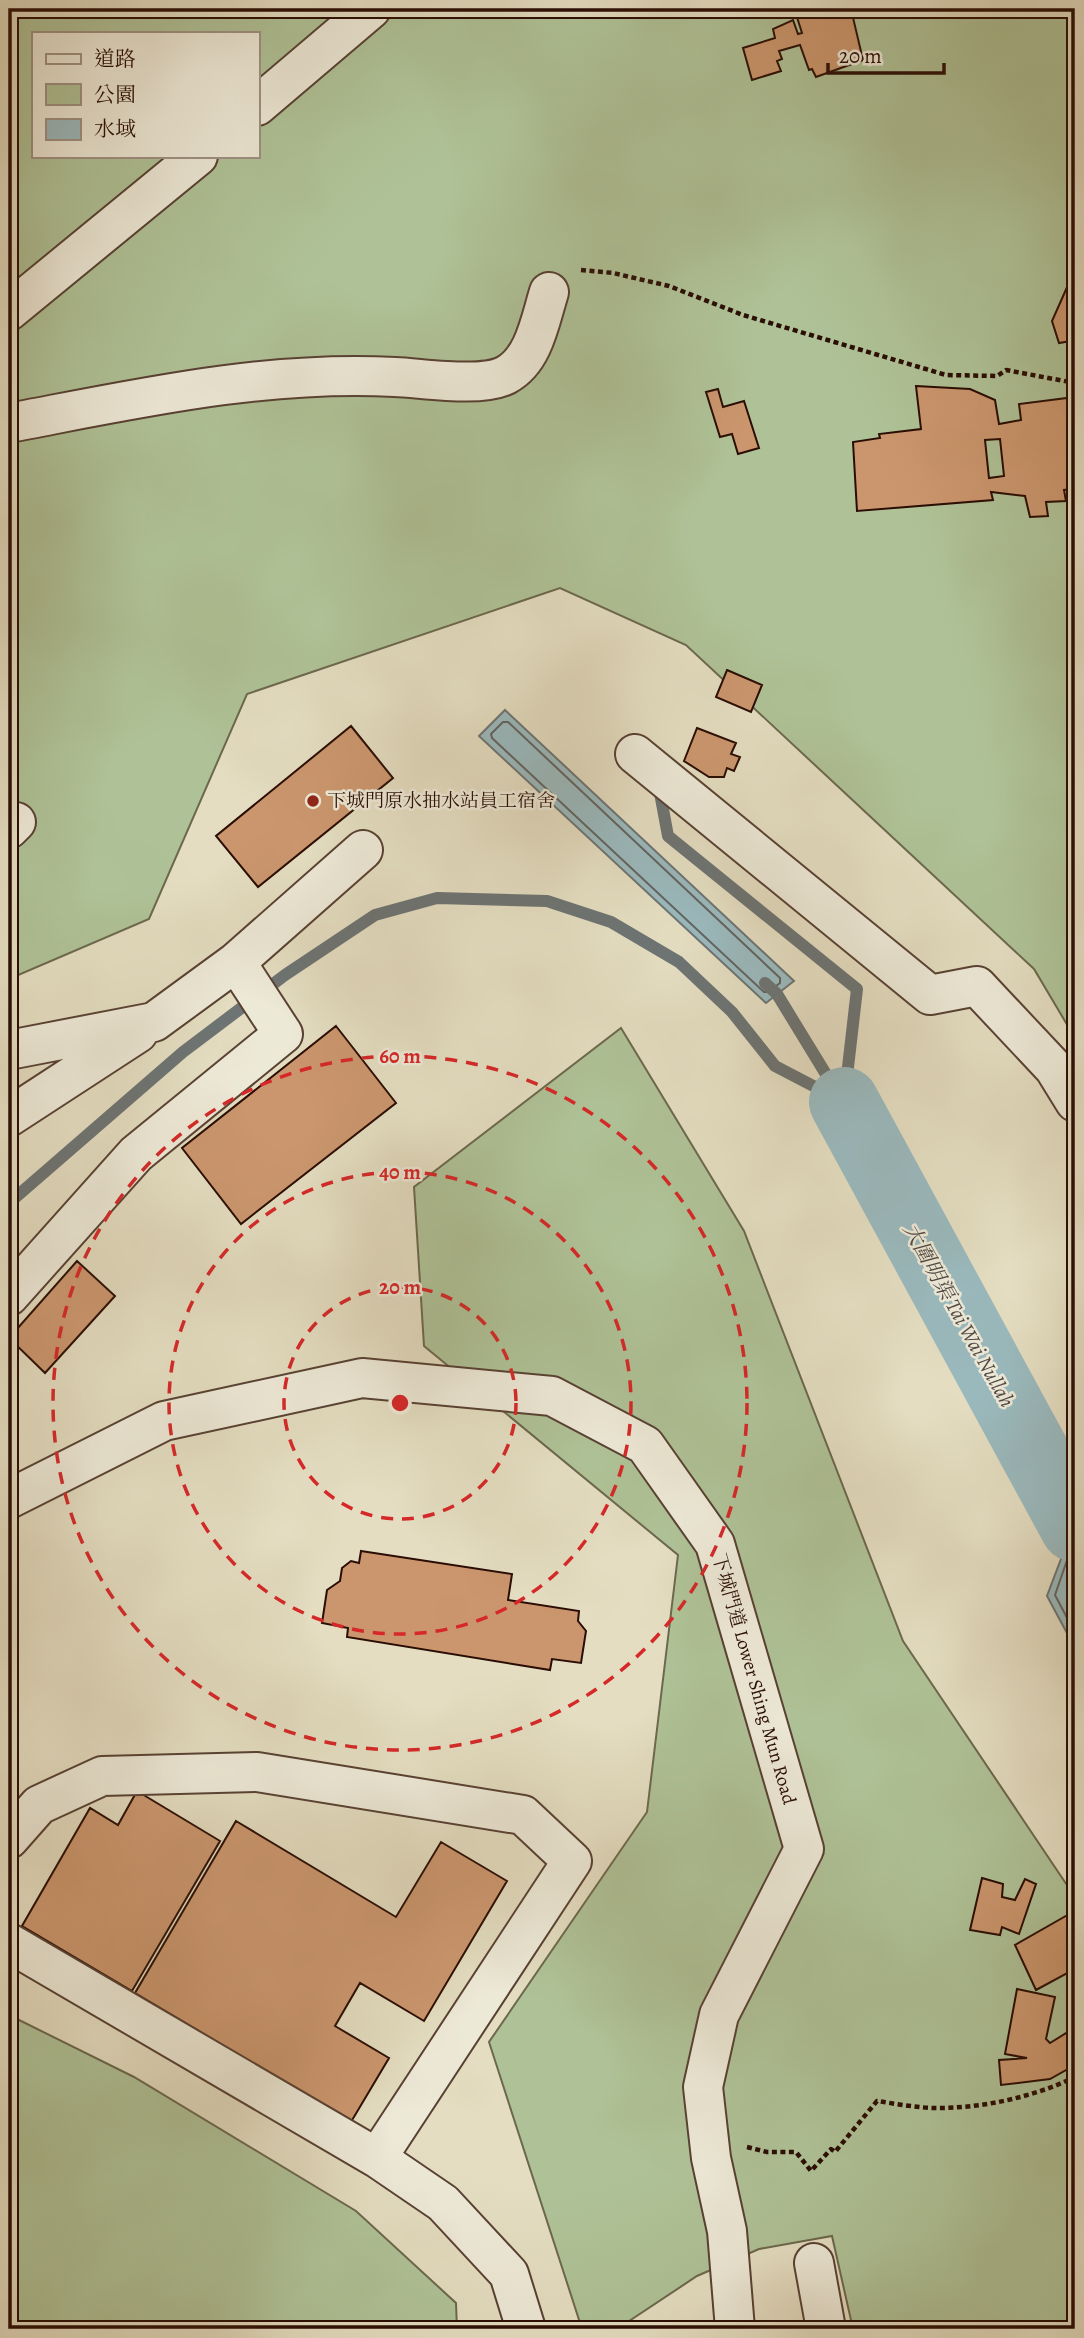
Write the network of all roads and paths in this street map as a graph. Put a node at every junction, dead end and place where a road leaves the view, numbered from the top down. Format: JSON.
{"nodes":[{"id":1,"x":371,"y":9,"type":"edge"},
{"id":2,"x":259,"y":104,"type":"edge"},
{"id":3,"x":196,"y":158,"type":"edge"},
{"id":4,"x":549,"y":292,"type":"joint"},
{"id":5,"x":9,"y":311,"type":"edge"},
{"id":6,"x":1075,"y":383,"type":"edge"},
{"id":7,"x":9,"y":423,"type":"edge"},
{"id":8,"x":635,"y":754,"type":"dead end"},
{"id":9,"x":363,"y":850,"type":"dead end"},
{"id":10,"x":236,"y":962,"type":"junction"},
{"id":11,"x":154,"y":1022,"type":"junction"},
{"id":12,"x":9,"y":1050,"type":"edge"},
{"id":13,"x":1075,"y":1102,"type":"edge"},
{"id":14,"x":9,"y":1117,"type":"edge"},
{"id":15,"x":9,"y":1296,"type":"edge"},
{"id":16,"x":9,"y":1499,"type":"edge"},
{"id":17,"x":9,"y":1839,"type":"edge"},
{"id":18,"x":9,"y":1943,"type":"edge"},
{"id":19,"x":1075,"y":2077,"type":"edge"},
{"id":20,"x":796,"y":2152,"type":"dead end"},
{"id":21,"x":377,"y":2158,"type":"junction"},
{"id":22,"x":814,"y":2263,"type":"dead end"},
{"id":23,"x":526,"y":2329,"type":"edge"},
{"id":24,"x":735,"y":2329,"type":"edge"},
{"id":25,"x":826,"y":2329,"type":"edge"}],
"edges":[{"from":1,"to":2,"type":"street"},
{"from":3,"to":5,"type":"street"},
{"from":4,"to":6,"type":"path"},
{"from":4,"to":7,"type":"street"},
{"from":8,"to":13,"type":"street"},
{"from":9,"to":10,"type":"street"},
{"from":10,"to":11,"type":"street"},
{"from":10,"to":15,"type":"street"},
{"from":11,"to":12,"type":"street"},
{"from":11,"to":14,"type":"street"},
{"from":16,"to":24,"type":"street","name":"下城門道 Lower Shing Mun Road"},
{"from":17,"to":21,"type":"street"},
{"from":18,"to":21,"type":"street"},
{"from":19,"to":20,"type":"path"},
{"from":21,"to":23,"type":"street"},
{"from":22,"to":25,"type":"street"}]}
